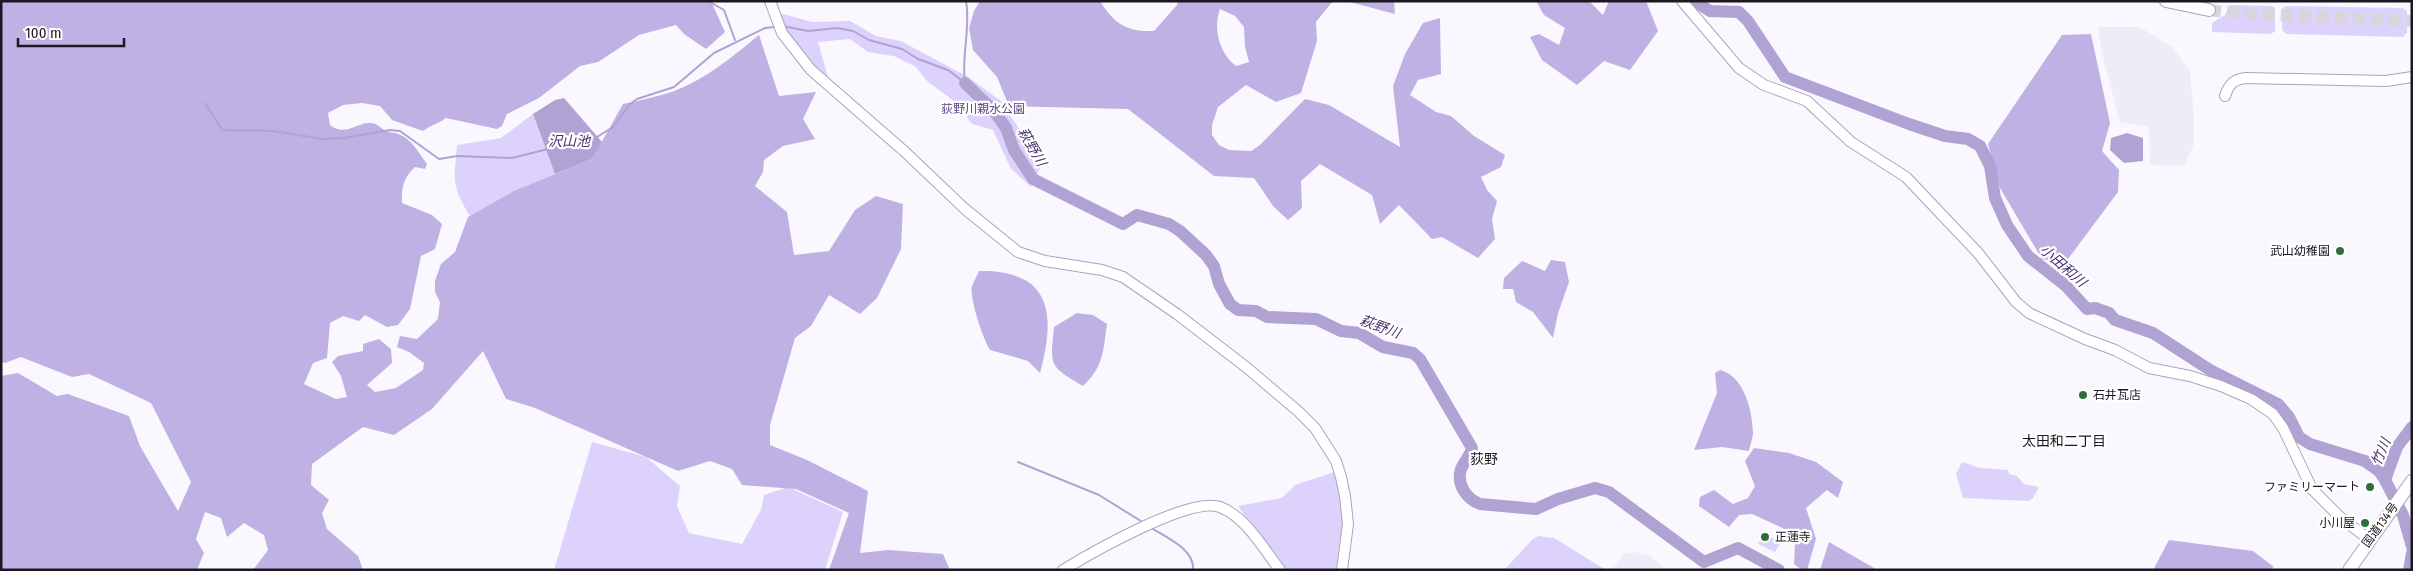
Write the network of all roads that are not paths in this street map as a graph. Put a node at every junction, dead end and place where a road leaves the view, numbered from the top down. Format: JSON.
{"nodes":[{"id":1,"x":1682,"y":1,"type":"edge"},
{"id":2,"x":2166,"y":1,"type":"edge"},
{"id":3,"x":2186,"y":1,"type":"edge"},
{"id":4,"x":771,"y":6,"type":"edge"},
{"id":5,"x":2412,"y":77,"type":"edge"},
{"id":6,"x":2225,"y":96,"type":"dead end"},
{"id":7,"x":2412,"y":481,"type":"edge"},
{"id":8,"x":2370,"y":540,"type":"junction"},
{"id":9,"x":1063,"y":570,"type":"edge"},
{"id":10,"x":1280,"y":570,"type":"edge"},
{"id":11,"x":1342,"y":570,"type":"edge"},
{"id":12,"x":2349,"y":570,"type":"edge"}],
"edges":[{"from":1,"to":8,"type":"street"},
{"from":2,"to":3,"type":"highway"},
{"from":4,"to":11,"type":"street"},
{"from":5,"to":6,"type":"street"},
{"from":7,"to":8,"type":"highway","name":"国道134号"},
{"from":8,"to":12,"type":"highway","name":"国道134号"},
{"from":9,"to":10,"type":"street"}]}
